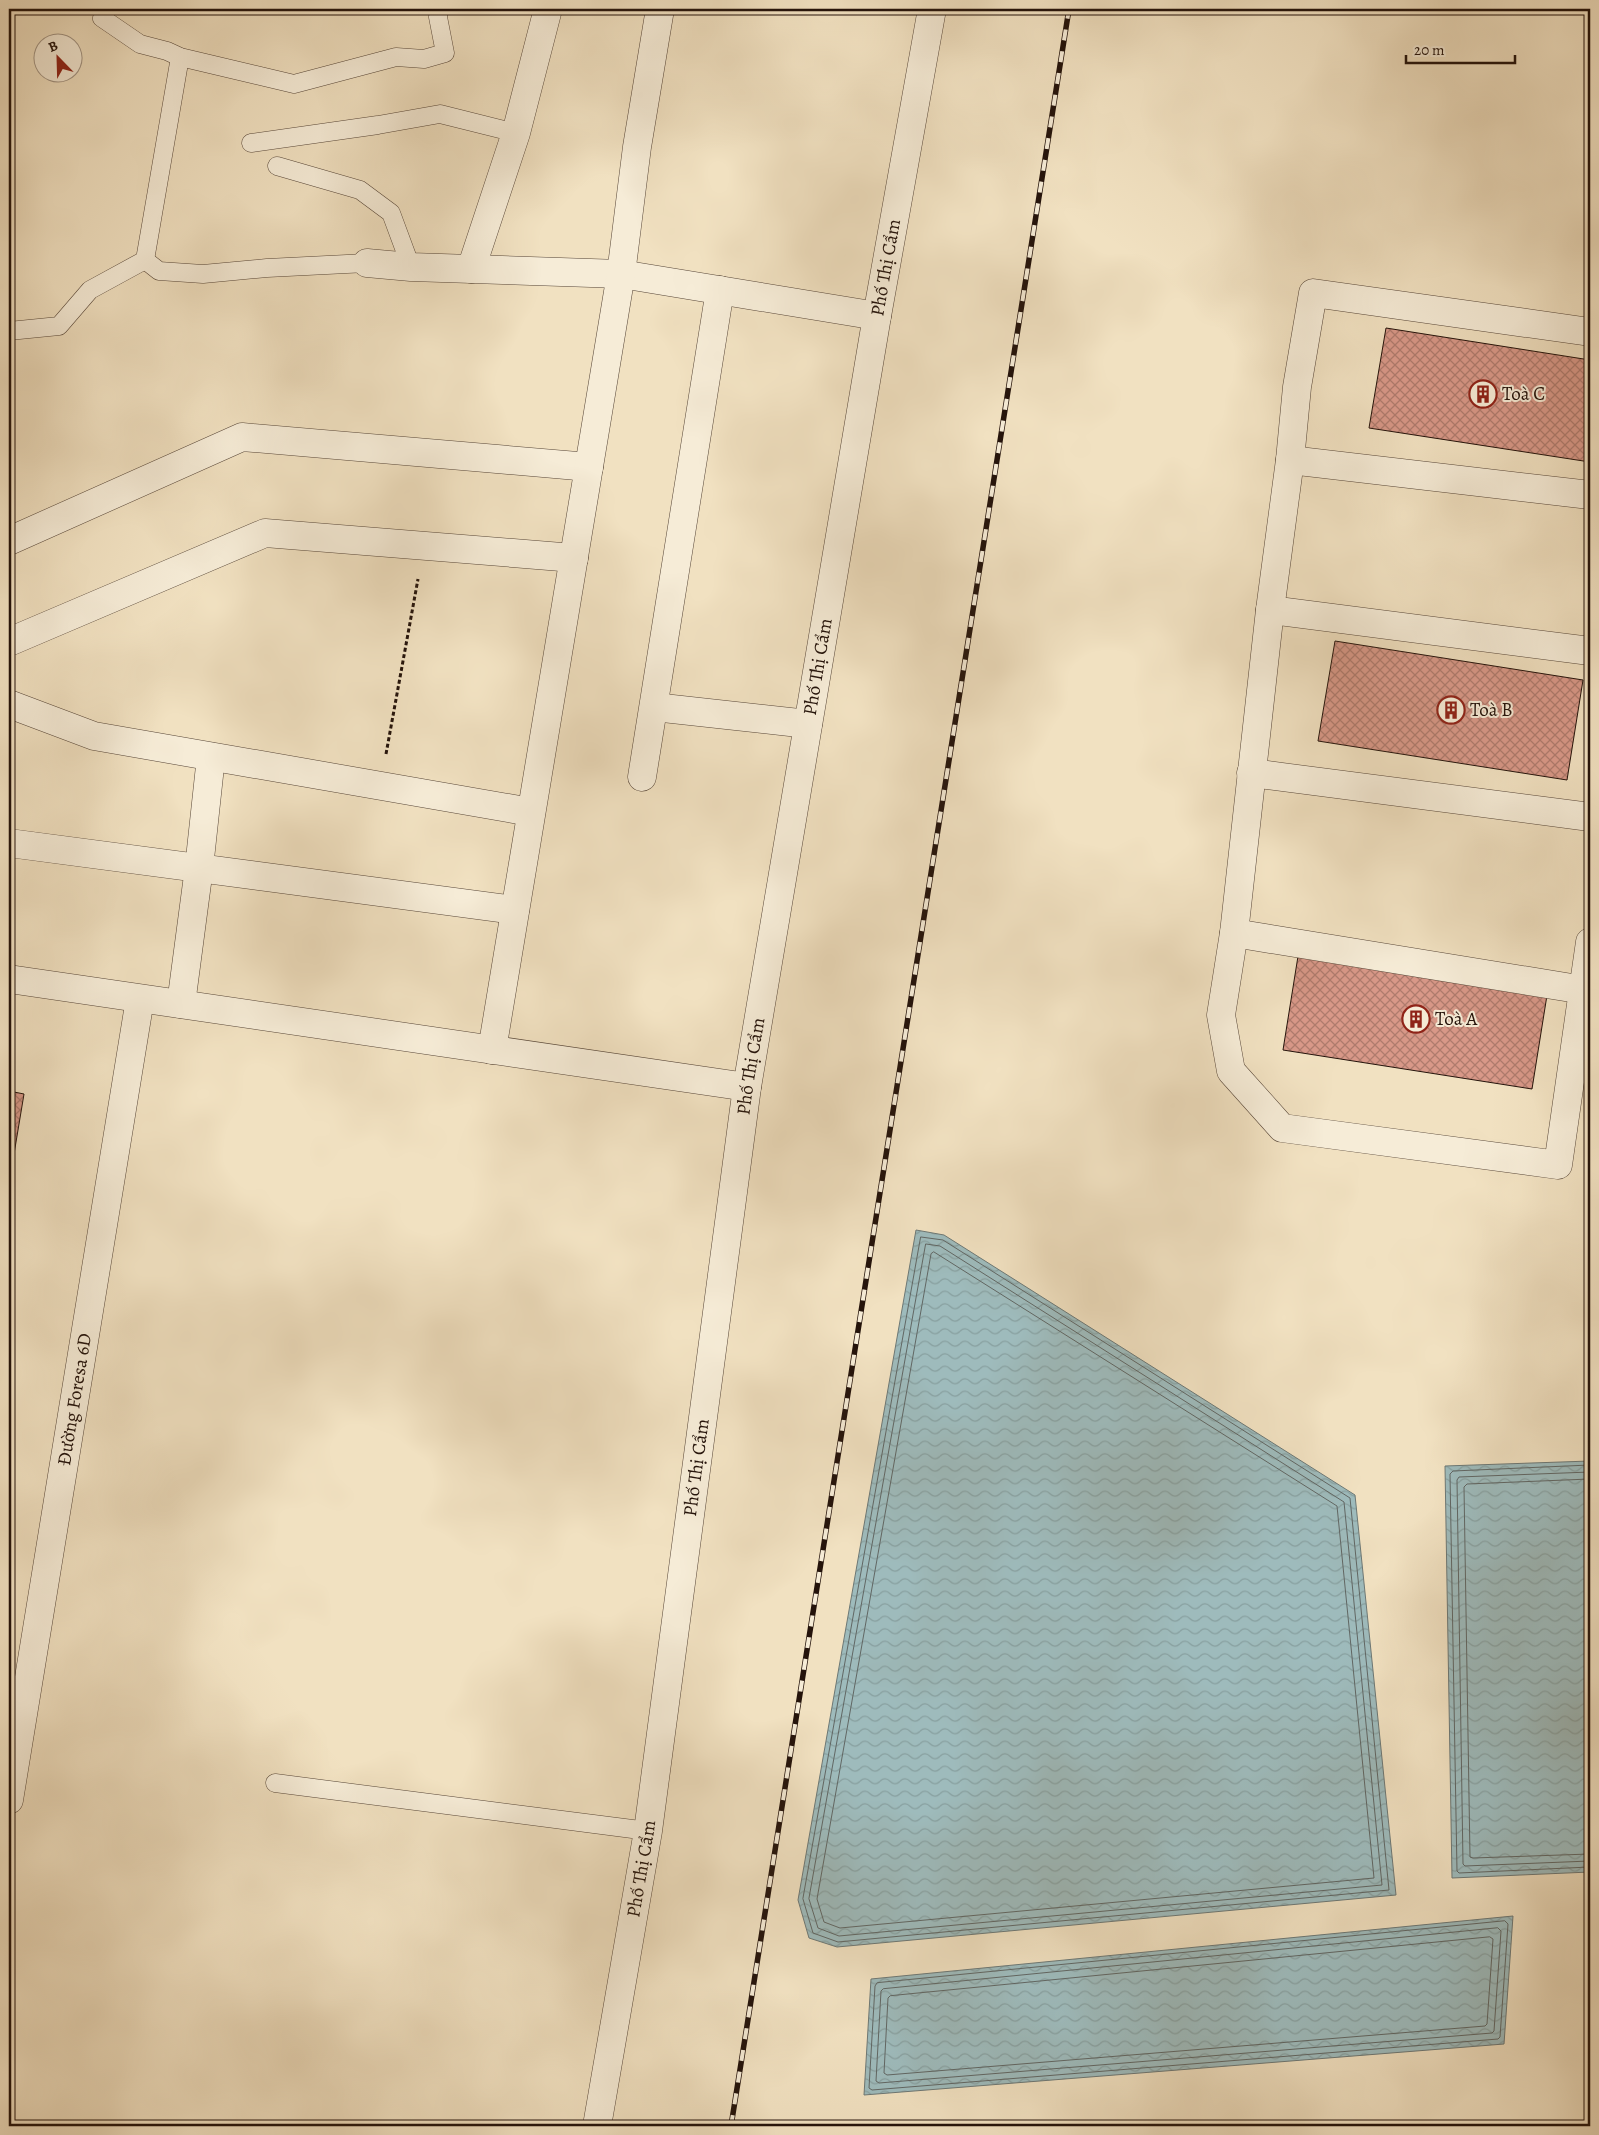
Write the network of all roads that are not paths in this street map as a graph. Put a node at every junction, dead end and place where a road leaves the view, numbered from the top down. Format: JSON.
{"nodes":[{"id":1,"x":105,"y":9,"type":"edge"},
{"id":2,"x":440,"y":9,"type":"edge"},
{"id":3,"x":548,"y":9,"type":"edge"},
{"id":4,"x":660,"y":9,"type":"edge"},
{"id":5,"x":932,"y":9,"type":"edge"},
{"id":6,"x":180,"y":57,"type":"junction"},
{"id":7,"x":516,"y":133,"type":"junction"},
{"id":8,"x":250,"y":144,"type":"dead end"},
{"id":9,"x":277,"y":166,"type":"dead end"},
{"id":10,"x":145,"y":260,"type":"junction"},
{"id":11,"x":367,"y":263,"type":"joint"},
{"id":12,"x":411,"y":267,"type":"junction"},
{"id":13,"x":471,"y":269,"type":"junction"},
{"id":14,"x":621,"y":274,"type":"junction"},
{"id":15,"x":720,"y":290,"type":"junction"},
{"id":16,"x":877,"y":316,"type":"junction"},
{"id":17,"x":9,"y":331,"type":"edge"},
{"id":18,"x":1590,"y":332,"type":"edge"},
{"id":19,"x":1290,"y":460,"type":"junction"},
{"id":20,"x":589,"y":467,"type":"junction"},
{"id":21,"x":1590,"y":495,"type":"edge"},
{"id":22,"x":9,"y":541,"type":"edge"},
{"id":23,"x":574,"y":558,"type":"junction"},
{"id":24,"x":1270,"y":610,"type":"junction"},
{"id":25,"x":9,"y":642,"type":"edge"},
{"id":26,"x":1590,"y":651,"type":"edge"},
{"id":27,"x":9,"y":704,"type":"edge"},
{"id":28,"x":654,"y":706,"type":"junction"},
{"id":29,"x":808,"y":724,"type":"junction"},
{"id":30,"x":211,"y":757,"type":"junction"},
{"id":31,"x":1251,"y":773,"type":"junction"},
{"id":32,"x":642,"y":777,"type":"dead end"},
{"id":33,"x":531,"y":812,"type":"junction"},
{"id":34,"x":1590,"y":817,"type":"edge"},
{"id":35,"x":9,"y":843,"type":"edge"},
{"id":36,"x":200,"y":868,"type":"junction"},
{"id":37,"x":515,"y":910,"type":"junction"},
{"id":38,"x":1234,"y":933,"type":"junction"},
{"id":39,"x":1590,"y":942,"type":"edge"},
{"id":40,"x":9,"y":979,"type":"edge"},
{"id":41,"x":1587,"y":990,"type":"edge"},
{"id":42,"x":140,"y":999,"type":"junction"},
{"id":43,"x":181,"y":1004,"type":"junction"},
{"id":44,"x":492,"y":1050,"type":"junction"},
{"id":45,"x":747,"y":1087,"type":"junction"},
{"id":46,"x":275,"y":1783,"type":"dead end"},
{"id":47,"x":9,"y":1800,"type":"edge"},
{"id":48,"x":648,"y":1831,"type":"junction"},
{"id":49,"x":597,"y":2126,"type":"edge"}],
"edges":[{"from":1,"to":6,"type":"lane"},
{"from":2,"to":6,"type":"lane"},
{"from":3,"to":7,"type":"street"},
{"from":4,"to":14,"type":"street"},
{"from":5,"to":16,"type":"street","name":"Phố Thị Cẩm"},
{"from":6,"to":10,"type":"lane"},
{"from":7,"to":8,"type":"lane"},
{"from":7,"to":13,"type":"street"},
{"from":9,"to":12,"type":"lane"},
{"from":10,"to":11,"type":"lane"},
{"from":10,"to":17,"type":"lane"},
{"from":11,"to":12,"type":"street"},
{"from":12,"to":13,"type":"street"},
{"from":13,"to":14,"type":"street"},
{"from":14,"to":15,"type":"street"},
{"from":14,"to":20,"type":"street"},
{"from":15,"to":16,"type":"street"},
{"from":15,"to":28,"type":"street"},
{"from":16,"to":29,"type":"street","name":"Phố Thị Cẩm"},
{"from":18,"to":19,"type":"street"},
{"from":19,"to":21,"type":"street"},
{"from":19,"to":24,"type":"street"},
{"from":20,"to":22,"type":"street"},
{"from":20,"to":23,"type":"street"},
{"from":23,"to":25,"type":"street"},
{"from":23,"to":33,"type":"street"},
{"from":24,"to":26,"type":"street"},
{"from":24,"to":31,"type":"street"},
{"from":27,"to":30,"type":"street"},
{"from":28,"to":29,"type":"street"},
{"from":28,"to":32,"type":"street"},
{"from":29,"to":45,"type":"street","name":"Phố Thị Cẩm"},
{"from":30,"to":33,"type":"street"},
{"from":30,"to":36,"type":"street"},
{"from":31,"to":34,"type":"street"},
{"from":31,"to":38,"type":"street"},
{"from":33,"to":37,"type":"street"},
{"from":35,"to":36,"type":"street"},
{"from":36,"to":37,"type":"street"},
{"from":36,"to":43,"type":"street"},
{"from":37,"to":44,"type":"street"},
{"from":38,"to":41,"type":"street"},
{"from":38,"to":41,"type":"street"},
{"from":39,"to":41,"type":"street"},
{"from":40,"to":42,"type":"street"},
{"from":42,"to":43,"type":"street"},
{"from":42,"to":47,"type":"street","name":"Đường Foresa 6D"},
{"from":43,"to":44,"type":"street"},
{"from":44,"to":45,"type":"street"},
{"from":45,"to":48,"type":"street","name":"Phố Thị Cẩm"},
{"from":46,"to":48,"type":"lane"},
{"from":48,"to":49,"type":"street","name":"Phố Thị Cẩm"}]}
